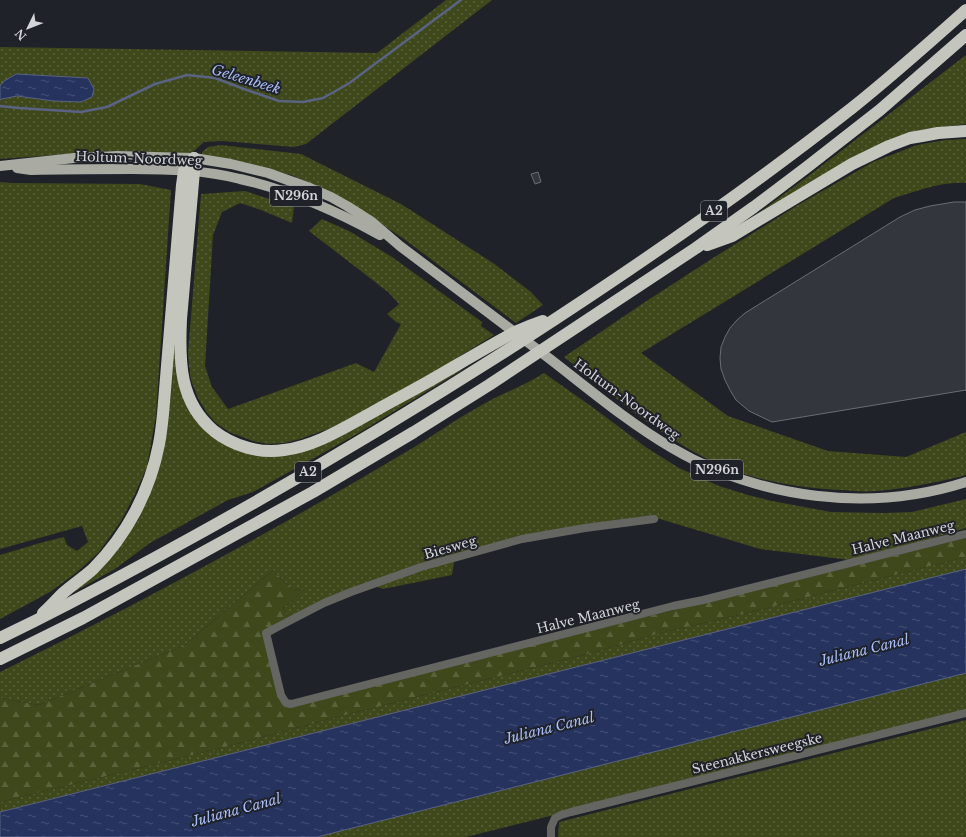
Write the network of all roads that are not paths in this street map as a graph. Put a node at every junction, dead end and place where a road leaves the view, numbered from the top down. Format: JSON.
{"nodes":[{"id":1,"x":966,"y":10,"type":"edge"},
{"id":2,"x":966,"y":35,"type":"edge"},
{"id":3,"x":966,"y":131,"type":"edge"},
{"id":4,"x":194,"y":158,"type":"junction"},
{"id":5,"x":4,"y":166,"type":"edge"},
{"id":6,"x":189,"y":171,"type":"junction"},
{"id":7,"x":400,"y":246,"type":"junction"},
{"id":8,"x":696,"y":248,"type":"junction"},
{"id":9,"x":570,"y":309,"type":"junction"},
{"id":10,"x":966,"y":482,"type":"edge"},
{"id":11,"x":654,"y":519,"type":"dead end"},
{"id":12,"x":966,"y":534,"type":"edge"},
{"id":13,"x":38,"y":619,"type":"junction"},
{"id":14,"x":266,"y":635,"type":"joint"},
{"id":15,"x":0,"y":638,"type":"edge"},
{"id":16,"x":0,"y":660,"type":"edge"},
{"id":17,"x":966,"y":713,"type":"edge"},
{"id":18,"x":551,"y":837,"type":"edge"}],
"edges":[{"from":1,"to":9,"type":"highway","number":"A2"},
{"from":2,"to":8,"type":"highway","number":"A2"},
{"from":3,"to":8,"type":"highway","number":"A2"},
{"from":4,"to":5,"type":"main road","name":"Holtum-Noordweg","number":"N296n"},
{"from":4,"to":6,"type":"highway"},
{"from":4,"to":7,"type":"main road","name":"Holtum-Noordweg","number":"N296n"},
{"from":5,"to":6,"type":"main road","name":"Holtum-Noordweg","number":"N296n"},
{"from":6,"to":7,"type":"main road","name":"Holtum-Noordweg","number":"N296n"},
{"from":6,"to":9,"type":"highway","number":"A2"},
{"from":6,"to":13,"type":"highway","number":"A2"},
{"from":7,"to":10,"type":"main road","name":"Holtum-Noordweg","number":"N296n"},
{"from":8,"to":16,"type":"highway","number":"A2"},
{"from":9,"to":13,"type":"highway","number":"A2"},
{"from":11,"to":14,"type":"street","name":"Biesweg"},
{"from":12,"to":14,"type":"street","name":"Halve Maanweg"},
{"from":13,"to":15,"type":"highway","number":"A2"},
{"from":17,"to":18,"type":"street","name":"Steenakkersweegske"}]}
